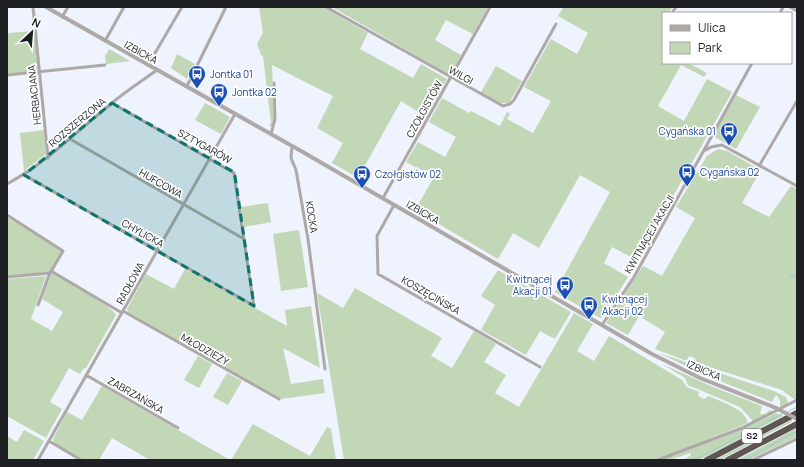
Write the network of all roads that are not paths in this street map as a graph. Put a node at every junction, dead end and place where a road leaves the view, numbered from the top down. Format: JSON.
{"nodes":[{"id":1,"x":33,"y":7,"type":"edge"},
{"id":2,"x":46,"y":7,"type":"edge"},
{"id":3,"x":68,"y":7,"type":"edge"},
{"id":4,"x":124,"y":7,"type":"edge"},
{"id":5,"x":182,"y":7,"type":"edge"},
{"id":6,"x":226,"y":7,"type":"edge"},
{"id":7,"x":326,"y":7,"type":"edge"},
{"id":8,"x":490,"y":7,"type":"edge"},
{"id":9,"x":790,"y":7,"type":"edge"},
{"id":10,"x":797,"y":11,"type":"edge"},
{"id":11,"x":62,"y":16,"type":"junction"},
{"id":12,"x":556,"y":24,"type":"dead end"},
{"id":13,"x":105,"y":41,"type":"junction"},
{"id":14,"x":751,"y":64,"type":"edge"},
{"id":15,"x":105,"y":65,"type":"dead end"},
{"id":16,"x":148,"y":65,"type":"junction"},
{"id":17,"x":157,"y":70,"type":"junction"},
{"id":18,"x":39,"y":72,"type":"junction"},
{"id":19,"x":7,"y":75,"type":"edge"},
{"id":20,"x":450,"y":78,"type":"junction"},
{"id":21,"x":274,"y":83,"type":"dead end"},
{"id":22,"x":187,"y":86,"type":"junction"},
{"id":23,"x":797,"y":101,"type":"edge"},
{"id":24,"x":112,"y":103,"type":"junction"},
{"id":25,"x":235,"y":114,"type":"junction"},
{"id":26,"x":271,"y":134,"type":"junction"},
{"id":27,"x":70,"y":139,"type":"junction"},
{"id":28,"x":292,"y":146,"type":"junction"},
{"id":29,"x":705,"y":151,"type":"junction"},
{"id":30,"x":48,"y":158,"type":"junction"},
{"id":31,"x":210,"y":158,"type":"junction"},
{"id":32,"x":759,"y":166,"type":"junction"},
{"id":33,"x":24,"y":175,"type":"junction"},
{"id":34,"x":7,"y":184,"type":"edge"},
{"id":35,"x":797,"y":186,"type":"edge"},
{"id":36,"x":383,"y":198,"type":"junction"},
{"id":37,"x":183,"y":205,"type":"junction"},
{"id":38,"x":394,"y":205,"type":"junction"},
{"id":39,"x":7,"y":215,"type":"edge"},
{"id":40,"x":244,"y":240,"type":"junction"},
{"id":41,"x":157,"y":250,"type":"junction"},
{"id":42,"x":51,"y":272,"type":"junction"},
{"id":43,"x":7,"y":277,"type":"edge"},
{"id":44,"x":38,"y":305,"type":"dead end"},
{"id":45,"x":254,"y":306,"type":"joint"},
{"id":46,"x":123,"y":312,"type":"junction"},
{"id":47,"x":602,"y":325,"type":"junction"},
{"id":48,"x":540,"y":367,"type":"dead end"},
{"id":49,"x":325,"y":369,"type":"dead end"},
{"id":50,"x":86,"y":375,"type":"junction"},
{"id":51,"x":279,"y":399,"type":"dead end"},
{"id":52,"x":797,"y":400,"type":"edge"},
{"id":53,"x":797,"y":413,"type":"edge"},
{"id":54,"x":797,"y":419,"type":"edge"},
{"id":55,"x":797,"y":424,"type":"edge"},
{"id":56,"x":178,"y":428,"type":"dead end"},
{"id":57,"x":797,"y":439,"type":"edge"},
{"id":58,"x":49,"y":441,"type":"junction"},
{"id":59,"x":38,"y":460,"type":"edge"},
{"id":60,"x":82,"y":460,"type":"edge"},
{"id":61,"x":658,"y":460,"type":"edge"},
{"id":62,"x":707,"y":460,"type":"edge"},
{"id":63,"x":728,"y":460,"type":"edge"},
{"id":64,"x":753,"y":460,"type":"edge"}],
"edges":[{"from":1,"to":18,"type":"street","name":"HERBACIANA"},
{"from":2,"to":11,"type":"street","name":"IZBICKA"},
{"from":3,"to":11,"type":"street"},
{"from":4,"to":13,"type":"street"},
{"from":5,"to":16,"type":"street"},
{"from":6,"to":22,"type":"street"},
{"from":7,"to":20,"type":"street","name":"WILGI"},
{"from":8,"to":20,"type":"street","name":"CZOŁGISTÓW"},
{"from":9,"to":10,"type":"street"},
{"from":11,"to":13,"type":"street","name":"IZBICKA"},
{"from":12,"to":20,"type":"street","name":"WILGI"},
{"from":13,"to":16,"type":"street","name":"IZBICKA"},
{"from":14,"to":29,"type":"street","name":"KWITNĄCEJ AKACJI"},
{"from":15,"to":18,"type":"street"},
{"from":16,"to":17,"type":"street","name":"IZBICKA"},
{"from":17,"to":22,"type":"street","name":"IZBICKA"},
{"from":17,"to":24,"type":"street","name":"ROZSZERZONA"},
{"from":18,"to":19,"type":"street"},
{"from":18,"to":30,"type":"street","name":"HERBACIANA"},
{"from":20,"to":36,"type":"street","name":"CZOŁGISTÓW"},
{"from":21,"to":26,"type":"street"},
{"from":22,"to":25,"type":"street","name":"IZBICKA"},
{"from":23,"to":32,"type":"street"},
{"from":24,"to":27,"type":"street","name":"ROZSZERZONA"},
{"from":24,"to":31,"type":"street","name":"SZTYGARÓW"},
{"from":25,"to":26,"type":"street","name":"IZBICKA"},
{"from":25,"to":31,"type":"street","name":"RADŁOWA"},
{"from":26,"to":28,"type":"street","name":"IZBICKA"},
{"from":27,"to":30,"type":"street","name":"ROZSZERZONA"},
{"from":27,"to":37,"type":"street","name":"HUFCOWA"},
{"from":28,"to":36,"type":"street","name":"IZBICKA"},
{"from":28,"to":49,"type":"street","name":"KOCKA"},
{"from":29,"to":32,"type":"street"},
{"from":29,"to":47,"type":"street","name":"KWITNĄCEJ AKACJI"},
{"from":30,"to":33,"type":"street","name":"ROZSZERZONA"},
{"from":31,"to":37,"type":"street","name":"RADŁOWA"},
{"from":31,"to":40,"type":"street","name":"SZTYGARÓW"},
{"from":32,"to":35,"type":"street"},
{"from":33,"to":34,"type":"street","name":"ROZSZERZONA"},
{"from":33,"to":41,"type":"street","name":"CHYLICKA"},
{"from":36,"to":38,"type":"street","name":"IZBICKA"},
{"from":37,"to":40,"type":"street","name":"HUFCOWA"},
{"from":37,"to":41,"type":"street","name":"RADŁOWA"},
{"from":38,"to":47,"type":"street","name":"IZBICKA"},
{"from":38,"to":48,"type":"street","name":"KOSZĘCIŃSKA"},
{"from":39,"to":42,"type":"street"},
{"from":40,"to":45,"type":"street","name":"SZTYGARÓW"},
{"from":41,"to":45,"type":"street","name":"CHYLICKA"},
{"from":41,"to":46,"type":"street","name":"RADŁOWA"},
{"from":42,"to":43,"type":"street"},
{"from":42,"to":44,"type":"street"},
{"from":42,"to":46,"type":"street","name":"MŁODZIEŻY"},
{"from":46,"to":50,"type":"street","name":"RADŁOWA"},
{"from":46,"to":51,"type":"street","name":"MŁODZIEŻY"},
{"from":47,"to":54,"type":"street","name":"IZBICKA","bridge":true},
{"from":50,"to":56,"type":"street","name":"ZABRZAŃSKA"},
{"from":50,"to":58,"type":"street","name":"RADŁOWA"},
{"from":52,"to":61,"type":"street"},
{"from":53,"to":62,"type":"highway","number":"S2"},
{"from":55,"to":63,"type":"highway","number":"S2"},
{"from":57,"to":64,"type":"street"},
{"from":58,"to":59,"type":"street","name":"RADŁOWA"},
{"from":58,"to":60,"type":"street"}]}
